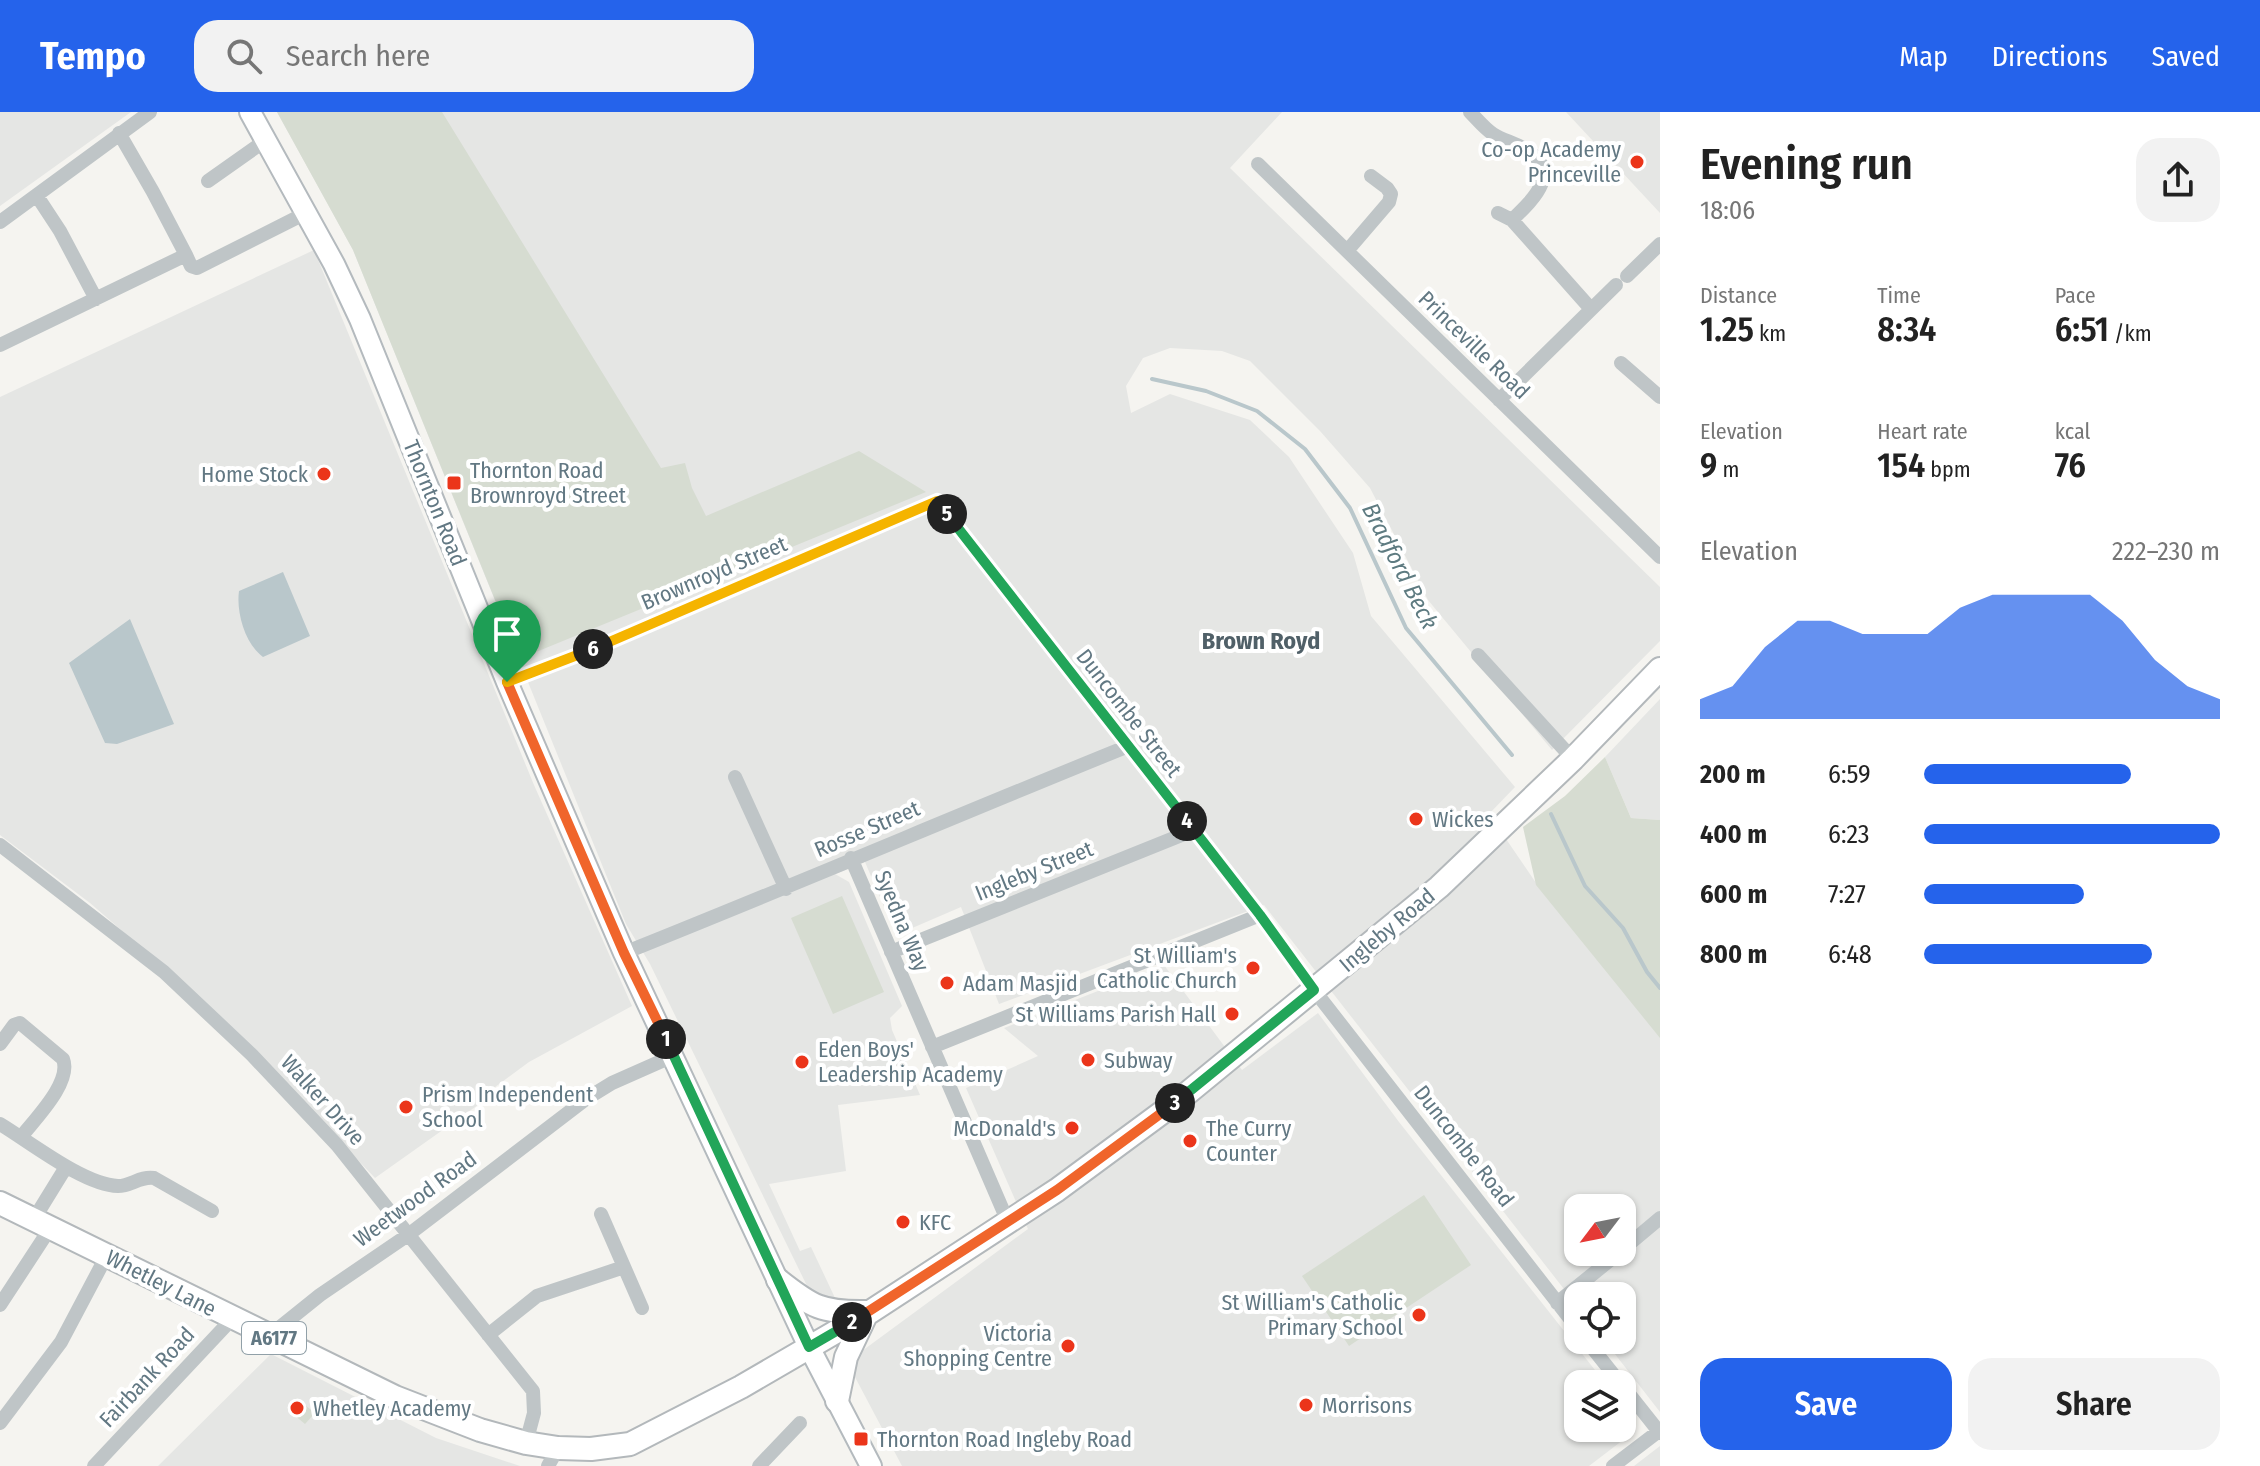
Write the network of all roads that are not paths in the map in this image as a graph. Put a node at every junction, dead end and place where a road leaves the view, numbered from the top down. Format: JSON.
{"nodes":[{"id":1,"x":150,"y":112,"type":"edge"},
{"id":2,"x":250,"y":112,"type":"edge"},
{"id":3,"x":1470,"y":112,"type":"edge"},
{"id":4,"x":119,"y":133,"type":"junction"},
{"id":5,"x":266,"y":140,"type":"junction"},
{"id":6,"x":1258,"y":164,"type":"dead end"},
{"id":7,"x":1371,"y":176,"type":"dead end"},
{"id":8,"x":208,"y":181,"type":"dead end"},
{"id":9,"x":37,"y":196,"type":"junction"},
{"id":10,"x":306,"y":213,"type":"junction"},
{"id":11,"x":1498,"y":213,"type":"dead end"},
{"id":12,"x":1512,"y":220,"type":"junction"},
{"id":13,"x":0,"y":222,"type":"edge"},
{"id":14,"x":1660,"y":244,"type":"edge"},
{"id":15,"x":1347,"y":251,"type":"junction"},
{"id":16,"x":186,"y":255,"type":"junction"},
{"id":17,"x":96,"y":299,"type":"junction"},
{"id":18,"x":1591,"y":309,"type":"junction"},
{"id":19,"x":3,"y":339,"type":"edge"},
{"id":20,"x":1621,"y":363,"type":"dead end"},
{"id":21,"x":1660,"y":397,"type":"edge"},
{"id":22,"x":1499,"y":400,"type":"junction"},
{"id":23,"x":937,"y":501,"type":"joint"},
{"id":24,"x":1660,"y":557,"type":"edge"},
{"id":25,"x":1478,"y":655,"type":"dead end"},
{"id":26,"x":1660,"y":669,"type":"edge"},
{"id":27,"x":507,"y":682,"type":"junction"},
{"id":28,"x":1126,"y":747,"type":"junction"},
{"id":29,"x":1573,"y":759,"type":"junction"},
{"id":30,"x":735,"y":777,"type":"dead end"},
{"id":31,"x":1194,"y":830,"type":"junction"},
{"id":32,"x":0,"y":845,"type":"edge"},
{"id":33,"x":851,"y":858,"type":"junction"},
{"id":34,"x":786,"y":889,"type":"junction"},
{"id":35,"x":1260,"y":915,"type":"junction"},
{"id":36,"x":891,"y":952,"type":"junction"},
{"id":37,"x":624,"y":953,"type":"junction"},
{"id":38,"x":1314,"y":990,"type":"junction"},
{"id":39,"x":0,"y":1044,"type":"edge"},
{"id":40,"x":932,"y":1047,"type":"junction"},
{"id":41,"x":673,"y":1056,"type":"junction"},
{"id":42,"x":0,"y":1124,"type":"edge"},
{"id":43,"x":21,"y":1137,"type":"junction"},
{"id":44,"x":66,"y":1167,"type":"junction"},
{"id":45,"x":0,"y":1203,"type":"edge"},
{"id":46,"x":212,"y":1211,"type":"dead end"},
{"id":47,"x":601,"y":1214,"type":"dead end"},
{"id":48,"x":1660,"y":1218,"type":"edge"},
{"id":49,"x":1008,"y":1222,"type":"junction"},
{"id":50,"x":43,"y":1223,"type":"junction"},
{"id":51,"x":408,"y":1235,"type":"junction"},
{"id":52,"x":1636,"y":1238,"type":"edge"},
{"id":53,"x":107,"y":1255,"type":"junction"},
{"id":54,"x":1603,"y":1266,"type":"edge"},
{"id":55,"x":624,"y":1267,"type":"junction"},
{"id":56,"x":778,"y":1280,"type":"junction"},
{"id":57,"x":1557,"y":1303,"type":"junction"},
{"id":58,"x":0,"y":1305,"type":"edge"},
{"id":59,"x":642,"y":1308,"type":"dead end"},
{"id":60,"x":1564,"y":1312,"type":"edge"},
{"id":61,"x":869,"y":1313,"type":"junction"},
{"id":62,"x":232,"y":1319,"type":"junction"},
{"id":63,"x":488,"y":1335,"type":"junction"},
{"id":64,"x":269,"y":1336,"type":"junction"},
{"id":65,"x":809,"y":1347,"type":"junction"},
{"id":66,"x":1597,"y":1354,"type":"edge"},
{"id":67,"x":1611,"y":1370,"type":"edge"},
{"id":68,"x":837,"y":1401,"type":"junction"},
{"id":69,"x":1636,"y":1402,"type":"edge"},
{"id":70,"x":0,"y":1423,"type":"edge"},
{"id":71,"x":800,"y":1423,"type":"dead end"},
{"id":72,"x":1659,"y":1432,"type":"edge"},
{"id":73,"x":526,"y":1443,"type":"junction"},
{"id":74,"x":553,"y":1457,"type":"edge"},
{"id":75,"x":94,"y":1466,"type":"edge"},
{"id":76,"x":759,"y":1466,"type":"edge"},
{"id":77,"x":871,"y":1466,"type":"edge"},
{"id":78,"x":1613,"y":1466,"type":"edge"}],
"edges":[{"from":1,"to":4,"type":"street"},
{"from":2,"to":5,"type":"main road","name":"Thornton Road"},
{"from":3,"to":12,"type":"street"},
{"from":4,"to":9,"type":"street"},
{"from":4,"to":16,"type":"street"},
{"from":5,"to":8,"type":"street"},
{"from":5,"to":10,"type":"main road","name":"Thornton Road"},
{"from":6,"to":15,"type":"street","name":"Princeville Road"},
{"from":7,"to":15,"type":"street"},
{"from":9,"to":13,"type":"street"},
{"from":9,"to":17,"type":"street"},
{"from":10,"to":16,"type":"street"},
{"from":10,"to":27,"type":"main road","name":"Thornton Road"},
{"from":11,"to":12,"type":"street"},
{"from":12,"to":18,"type":"street"},
{"from":14,"to":18,"type":"street"},
{"from":15,"to":22,"type":"street","name":"Princeville Road"},
{"from":16,"to":17,"type":"street"},
{"from":17,"to":19,"type":"street"},
{"from":18,"to":22,"type":"street"},
{"from":20,"to":21,"type":"street"},
{"from":22,"to":24,"type":"street","name":"Princeville Road"},
{"from":23,"to":27,"type":"street","name":"Brownroyd Street"},
{"from":23,"to":28,"type":"street","name":"Duncombe Street"},
{"from":25,"to":29,"type":"street"},
{"from":26,"to":29,"type":"main road","name":"Ingleby Road","number":"A6177"},
{"from":27,"to":37,"type":"main road","name":"Thornton Road"},
{"from":28,"to":31,"type":"street","name":"Duncombe Street"},
{"from":28,"to":33,"type":"street","name":"Rosse Street"},
{"from":29,"to":38,"type":"main road","name":"Ingleby Road","number":"A6177"},
{"from":30,"to":34,"type":"street"},
{"from":31,"to":35,"type":"street","name":"Duncombe Street"},
{"from":31,"to":36,"type":"street","name":"Ingleby Street"},
{"from":32,"to":51,"type":"street","name":"Walker Drive"},
{"from":33,"to":34,"type":"street","name":"Rosse Street"},
{"from":33,"to":36,"type":"street","name":"Syedna Way"},
{"from":34,"to":37,"type":"street","name":"Rosse Street"},
{"from":35,"to":38,"type":"street","name":"Duncombe Street"},
{"from":35,"to":40,"type":"street"},
{"from":36,"to":40,"type":"street","name":"Syedna Way"},
{"from":37,"to":41,"type":"main road","name":"Thornton Road"},
{"from":38,"to":49,"type":"main road","name":"Ingleby Road","number":"A6177"},
{"from":38,"to":57,"type":"street","name":"Duncombe Road"},
{"from":39,"to":43,"type":"street"},
{"from":40,"to":49,"type":"street","name":"Syedna Way"},
{"from":41,"to":51,"type":"street","name":"Weetwood Road"},
{"from":41,"to":56,"type":"main road","name":"Thornton Road"},
{"from":42,"to":43,"type":"street"},
{"from":43,"to":44,"type":"street"},
{"from":44,"to":46,"type":"street"},
{"from":44,"to":50,"type":"street"},
{"from":45,"to":50,"type":"main road","name":"Whetley Lane","number":"A6177"},
{"from":47,"to":55,"type":"street"},
{"from":48,"to":52,"type":"street"},
{"from":49,"to":61,"type":"main road","name":"Ingleby Road","number":"A6177"},
{"from":50,"to":53,"type":"main road","name":"Whetley Lane","number":"A6177"},
{"from":50,"to":58,"type":"street"},
{"from":51,"to":63,"type":"street","name":"Walker Drive"},
{"from":51,"to":64,"type":"street","name":"Weetwood Road"},
{"from":53,"to":62,"type":"main road","name":"Whetley Lane","number":"A6177"},
{"from":53,"to":70,"type":"street"},
{"from":54,"to":57,"type":"street"},
{"from":55,"to":59,"type":"street"},
{"from":55,"to":63,"type":"street"},
{"from":56,"to":61,"type":"main road"},
{"from":56,"to":65,"type":"main road","name":"Thornton Road"},
{"from":57,"to":60,"type":"street","name":"Duncombe Road"},
{"from":61,"to":65,"type":"main road","name":"Ingleby Road","number":"A6177"},
{"from":61,"to":68,"type":"main road"},
{"from":62,"to":64,"type":"main road","name":"Whetley Lane","number":"A6177"},
{"from":62,"to":75,"type":"street","name":"Fairbank Road"},
{"from":63,"to":73,"type":"street","name":"Walker Drive"},
{"from":64,"to":73,"type":"main road","name":"Whetley Lane","number":"A6177"},
{"from":65,"to":68,"type":"main road","name":"Thornton Road"},
{"from":65,"to":74,"type":"main road","name":"Whetley Lane","number":"A6177"},
{"from":66,"to":67,"type":"street"},
{"from":68,"to":77,"type":"main road","name":"Thornton Road"},
{"from":69,"to":72,"type":"street"},
{"from":71,"to":76,"type":"street"},
{"from":72,"to":78,"type":"street"},
{"from":73,"to":74,"type":"main road","name":"Whetley Lane","number":"A6177"}]}
